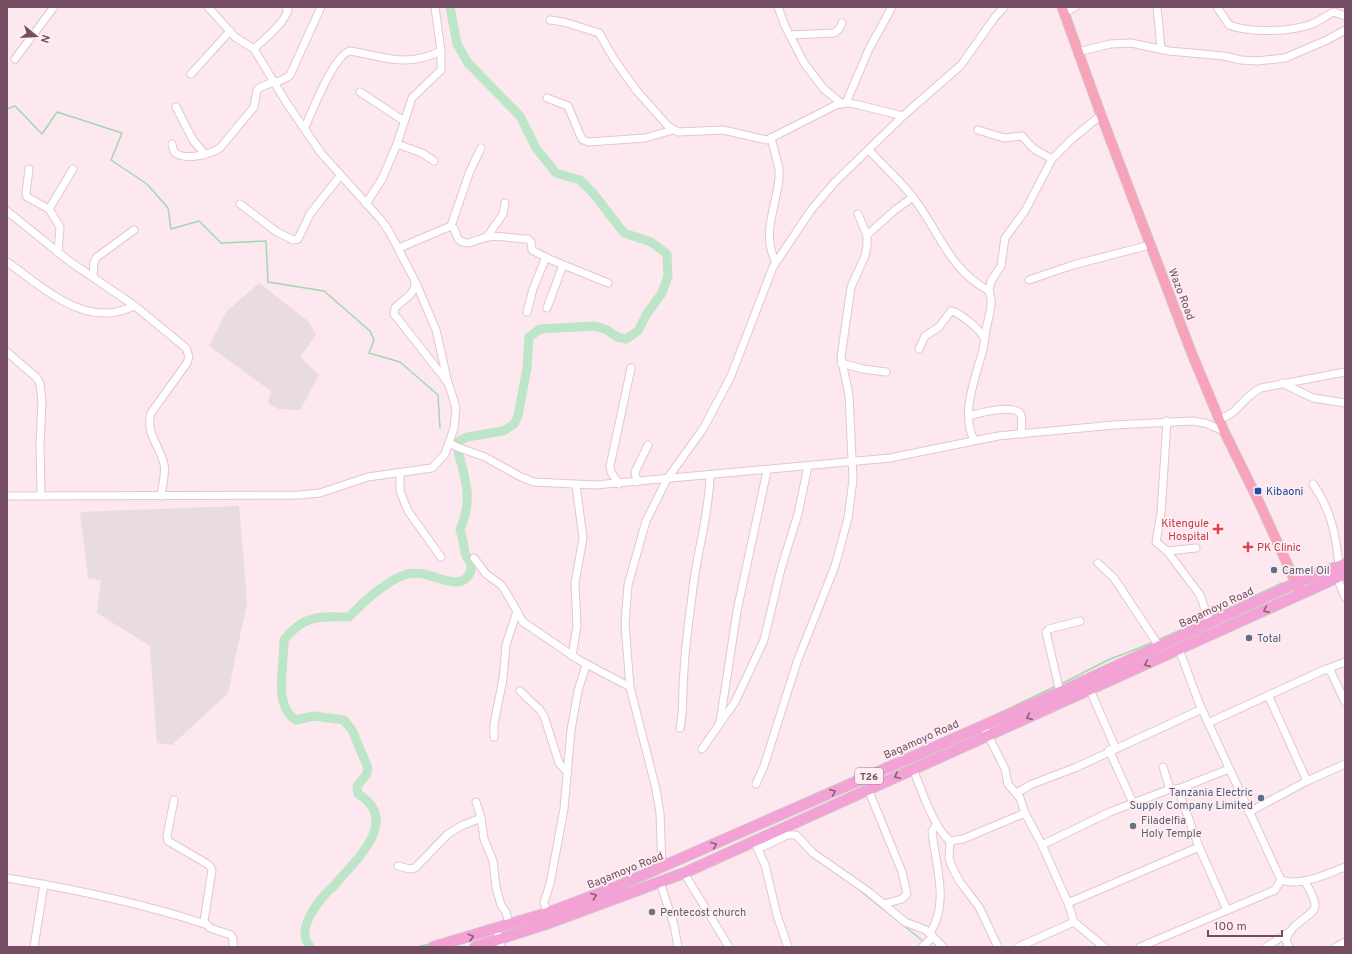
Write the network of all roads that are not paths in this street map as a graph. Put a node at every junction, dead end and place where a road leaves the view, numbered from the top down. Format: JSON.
{"nodes":[{"id":1,"x":54,"y":7,"type":"edge"},
{"id":2,"x":208,"y":7,"type":"edge"},
{"id":3,"x":286,"y":7,"type":"edge"},
{"id":4,"x":321,"y":7,"type":"edge"},
{"id":5,"x":435,"y":7,"type":"edge"},
{"id":6,"x":778,"y":7,"type":"edge"},
{"id":7,"x":892,"y":7,"type":"edge"},
{"id":8,"x":1004,"y":7,"type":"edge"},
{"id":9,"x":1075,"y":7,"type":"edge"},
{"id":10,"x":1157,"y":7,"type":"edge"},
{"id":11,"x":1217,"y":7,"type":"edge"},
{"id":12,"x":1063,"y":10,"type":"edge"},
{"id":13,"x":1345,"y":16,"type":"edge"},
{"id":14,"x":550,"y":20,"type":"dead end"},
{"id":15,"x":842,"y":23,"type":"dead end"},
{"id":16,"x":1345,"y":30,"type":"edge"},
{"id":17,"x":230,"y":31,"type":"junction"},
{"id":18,"x":790,"y":35,"type":"junction"},
{"id":19,"x":1161,"y":48,"type":"junction"},
{"id":20,"x":254,"y":49,"type":"junction"},
{"id":21,"x":441,"y":51,"type":"junction"},
{"id":22,"x":1078,"y":52,"type":"junction"},
{"id":23,"x":15,"y":59,"type":"dead end"},
{"id":24,"x":191,"y":74,"type":"dead end"},
{"id":25,"x":275,"y":82,"type":"junction"},
{"id":26,"x":360,"y":92,"type":"dead end"},
{"id":27,"x":547,"y":98,"type":"dead end"},
{"id":28,"x":844,"y":103,"type":"junction"},
{"id":29,"x":176,"y":107,"type":"dead end"},
{"id":30,"x":1101,"y":115,"type":"junction"},
{"id":31,"x":903,"y":116,"type":"junction"},
{"id":32,"x":404,"y":121,"type":"junction"},
{"id":33,"x":305,"y":127,"type":"junction"},
{"id":34,"x":673,"y":130,"type":"junction"},
{"id":35,"x":978,"y":130,"type":"dead end"},
{"id":36,"x":771,"y":138,"type":"junction"},
{"id":37,"x":172,"y":144,"type":"dead end"},
{"id":38,"x":397,"y":144,"type":"junction"},
{"id":39,"x":481,"y":148,"type":"dead end"},
{"id":40,"x":869,"y":150,"type":"junction"},
{"id":41,"x":204,"y":153,"type":"junction"},
{"id":42,"x":1052,"y":159,"type":"junction"},
{"id":43,"x":434,"y":161,"type":"dead end"},
{"id":44,"x":28,"y":169,"type":"dead end"},
{"id":45,"x":73,"y":169,"type":"dead end"},
{"id":46,"x":340,"y":176,"type":"junction"},
{"id":47,"x":913,"y":197,"type":"junction"},
{"id":48,"x":505,"y":203,"type":"dead end"},
{"id":49,"x":240,"y":204,"type":"dead end"},
{"id":50,"x":366,"y":204,"type":"junction"},
{"id":51,"x":49,"y":209,"type":"junction"},
{"id":52,"x":7,"y":211,"type":"edge"},
{"id":53,"x":858,"y":214,"type":"dead end"},
{"id":54,"x":451,"y":226,"type":"junction"},
{"id":55,"x":134,"y":230,"type":"dead end"},
{"id":56,"x":867,"y":235,"type":"junction"},
{"id":57,"x":487,"y":237,"type":"junction"},
{"id":58,"x":1150,"y":246,"type":"junction"},
{"id":59,"x":399,"y":248,"type":"junction"},
{"id":60,"x":58,"y":253,"type":"junction"},
{"id":61,"x":546,"y":257,"type":"junction"},
{"id":62,"x":7,"y":262,"type":"edge"},
{"id":63,"x":776,"y":262,"type":"junction"},
{"id":64,"x":564,"y":265,"type":"junction"},
{"id":65,"x":93,"y":277,"type":"junction"},
{"id":66,"x":1029,"y":280,"type":"dead end"},
{"id":67,"x":415,"y":281,"type":"junction"},
{"id":68,"x":608,"y":283,"type":"dead end"},
{"id":69,"x":989,"y":291,"type":"junction"},
{"id":70,"x":135,"y":306,"type":"junction"},
{"id":71,"x":547,"y":308,"type":"dead end"},
{"id":72,"x":527,"y":312,"type":"dead end"},
{"id":73,"x":984,"y":338,"type":"junction"},
{"id":74,"x":919,"y":349,"type":"dead end"},
{"id":75,"x":7,"y":352,"type":"edge"},
{"id":76,"x":841,"y":363,"type":"junction"},
{"id":77,"x":631,"y":368,"type":"dead end"},
{"id":78,"x":886,"y":372,"type":"dead end"},
{"id":79,"x":1345,"y":372,"type":"edge"},
{"id":80,"x":1282,"y":383,"type":"junction"},
{"id":81,"x":449,"y":385,"type":"junction"},
{"id":82,"x":1345,"y":403,"type":"edge"},
{"id":83,"x":969,"y":416,"type":"junction"},
{"id":84,"x":1219,"y":419,"type":"junction"},
{"id":85,"x":1167,"y":421,"type":"junction"},
{"id":86,"x":1224,"y":430,"type":"junction"},
{"id":87,"x":1021,"y":434,"type":"junction"},
{"id":88,"x":974,"y":440,"type":"junction"},
{"id":89,"x":450,"y":443,"type":"junction"},
{"id":90,"x":648,"y":445,"type":"dead end"},
{"id":91,"x":853,"y":462,"type":"junction"},
{"id":92,"x":808,"y":466,"type":"junction"},
{"id":93,"x":767,"y":471,"type":"junction"},
{"id":94,"x":400,"y":473,"type":"junction"},
{"id":95,"x":710,"y":476,"type":"junction"},
{"id":96,"x":667,"y":479,"type":"junction"},
{"id":97,"x":637,"y":482,"type":"junction"},
{"id":98,"x":619,"y":484,"type":"junction"},
{"id":99,"x":1313,"y":484,"type":"dead end"},
{"id":100,"x":576,"y":485,"type":"junction"},
{"id":101,"x":7,"y":496,"type":"edge"},
{"id":102,"x":42,"y":496,"type":"junction"},
{"id":103,"x":161,"y":496,"type":"junction"},
{"id":104,"x":1196,"y":548,"type":"dead end"},
{"id":105,"x":1167,"y":551,"type":"junction"},
{"id":106,"x":441,"y":557,"type":"dead end"},
{"id":107,"x":474,"y":558,"type":"dead end"},
{"id":108,"x":1098,"y":563,"type":"dead end"},
{"id":109,"x":1342,"y":571,"type":"edge"},
{"id":110,"x":1296,"y":583,"type":"junction"},
{"id":111,"x":1344,"y":589,"type":"edge"},
{"id":112,"x":1301,"y":594,"type":"junction"},
{"id":113,"x":1345,"y":597,"type":"edge"},
{"id":114,"x":517,"y":611,"type":"junction"},
{"id":115,"x":1080,"y":621,"type":"dead end"},
{"id":116,"x":1210,"y":623,"type":"junction"},
{"id":117,"x":1159,"y":646,"type":"junction"},
{"id":118,"x":1179,"y":649,"type":"junction"},
{"id":119,"x":572,"y":656,"type":"junction"},
{"id":120,"x":1345,"y":662,"type":"edge"},
{"id":121,"x":586,"y":665,"type":"junction"},
{"id":122,"x":1327,"y":669,"type":"junction"},
{"id":123,"x":630,"y":688,"type":"junction"},
{"id":124,"x":1090,"y":690,"type":"junction"},
{"id":125,"x":520,"y":691,"type":"dead end"},
{"id":126,"x":1060,"y":692,"type":"junction"},
{"id":127,"x":1269,"y":697,"type":"junction"},
{"id":128,"x":1345,"y":702,"type":"edge"},
{"id":129,"x":1202,"y":709,"type":"junction"},
{"id":130,"x":720,"y":723,"type":"junction"},
{"id":131,"x":1208,"y":723,"type":"junction"},
{"id":132,"x":983,"y":725,"type":"junction"},
{"id":133,"x":680,"y":728,"type":"dead end"},
{"id":134,"x":988,"y":736,"type":"junction"},
{"id":135,"x":494,"y":737,"type":"dead end"},
{"id":136,"x":702,"y":749,"type":"dead end"},
{"id":137,"x":1112,"y":749,"type":"junction"},
{"id":138,"x":1345,"y":764,"type":"edge"},
{"id":139,"x":1163,"y":767,"type":"dead end"},
{"id":140,"x":913,"y":769,"type":"junction"},
{"id":141,"x":1229,"y":769,"type":"junction"},
{"id":142,"x":568,"y":773,"type":"junction"},
{"id":143,"x":1307,"y":781,"type":"junction"},
{"id":144,"x":756,"y":784,"type":"dead end"},
{"id":145,"x":1170,"y":789,"type":"junction"},
{"id":146,"x":1178,"y":789,"type":"junction"},
{"id":147,"x":868,"y":790,"type":"junction"},
{"id":148,"x":1017,"y":793,"type":"junction"},
{"id":149,"x":174,"y":800,"type":"dead end"},
{"id":150,"x":476,"y":802,"type":"dead end"},
{"id":151,"x":1133,"y":803,"type":"junction"},
{"id":152,"x":1249,"y":812,"type":"junction"},
{"id":153,"x":1025,"y":813,"type":"junction"},
{"id":154,"x":481,"y":818,"type":"junction"},
{"id":155,"x":937,"y":824,"type":"junction"},
{"id":156,"x":950,"y":841,"type":"junction"},
{"id":157,"x":1042,"y":844,"type":"junction"},
{"id":158,"x":756,"y":845,"type":"junction"},
{"id":159,"x":1199,"y":847,"type":"junction"},
{"id":160,"x":398,"y":866,"type":"dead end"},
{"id":161,"x":1345,"y":867,"type":"edge"},
{"id":162,"x":662,"y":868,"type":"junction"},
{"id":163,"x":684,"y":873,"type":"junction"},
{"id":164,"x":7,"y":878,"type":"edge"},
{"id":165,"x":1281,"y":880,"type":"junction"},
{"id":166,"x":1305,"y":881,"type":"junction"},
{"id":167,"x":660,"y":882,"type":"junction"},
{"id":168,"x":44,"y":884,"type":"junction"},
{"id":169,"x":1068,"y":903,"type":"junction"},
{"id":170,"x":884,"y":904,"type":"junction"},
{"id":171,"x":1227,"y":910,"type":"junction"},
{"id":172,"x":547,"y":913,"type":"junction"},
{"id":173,"x":1074,"y":922,"type":"junction"},
{"id":174,"x":205,"y":924,"type":"junction"},
{"id":175,"x":509,"y":925,"type":"junction"},
{"id":176,"x":496,"y":929,"type":"junction"},
{"id":177,"x":1289,"y":932,"type":"junction"},
{"id":178,"x":931,"y":935,"type":"junction"},
{"id":179,"x":1345,"y":942,"type":"edge"},
{"id":180,"x":500,"y":943,"type":"edge"},
{"id":181,"x":34,"y":947,"type":"edge"},
{"id":182,"x":233,"y":947,"type":"edge"},
{"id":183,"x":433,"y":947,"type":"edge"},
{"id":184,"x":475,"y":947,"type":"edge"},
{"id":185,"x":678,"y":947,"type":"edge"},
{"id":186,"x":729,"y":947,"type":"edge"},
{"id":187,"x":788,"y":947,"type":"edge"},
{"id":188,"x":922,"y":947,"type":"edge"},
{"id":189,"x":943,"y":947,"type":"edge"},
{"id":190,"x":998,"y":947,"type":"edge"},
{"id":191,"x":1018,"y":947,"type":"edge"},
{"id":192,"x":1104,"y":947,"type":"edge"},
{"id":193,"x":1140,"y":947,"type":"edge"},
{"id":194,"x":1266,"y":947,"type":"edge"},
{"id":195,"x":1289,"y":947,"type":"edge"},
{"id":196,"x":1336,"y":947,"type":"edge"}],
"edges":[{"from":1,"to":23,"type":"street"},
{"from":2,"to":17,"type":"street"},
{"from":3,"to":20,"type":"street"},
{"from":4,"to":25,"type":"street"},
{"from":5,"to":21,"type":"street"},
{"from":6,"to":18,"type":"street"},
{"from":7,"to":28,"type":"street"},
{"from":8,"to":31,"type":"street"},
{"from":9,"to":12,"type":"street"},
{"from":10,"to":19,"type":"street"},
{"from":11,"to":13,"type":"street"},
{"from":12,"to":22,"type":"main road","name":"Wazo Road"},
{"from":14,"to":34,"type":"street"},
{"from":15,"to":18,"type":"street"},
{"from":16,"to":19,"type":"street"},
{"from":17,"to":20,"type":"street"},
{"from":17,"to":24,"type":"street"},
{"from":18,"to":28,"type":"street"},
{"from":19,"to":22,"type":"street"},
{"from":20,"to":25,"type":"street"},
{"from":21,"to":32,"type":"street"},
{"from":21,"to":33,"type":"street"},
{"from":22,"to":30,"type":"main road","name":"Wazo Road"},
{"from":25,"to":33,"type":"street"},
{"from":25,"to":41,"type":"street"},
{"from":26,"to":32,"type":"street"},
{"from":27,"to":34,"type":"street"},
{"from":28,"to":31,"type":"street"},
{"from":28,"to":36,"type":"street"},
{"from":29,"to":41,"type":"street"},
{"from":30,"to":42,"type":"street"},
{"from":30,"to":58,"type":"main road","name":"Wazo Road"},
{"from":31,"to":40,"type":"street"},
{"from":32,"to":38,"type":"street"},
{"from":33,"to":46,"type":"street"},
{"from":34,"to":36,"type":"street"},
{"from":35,"to":42,"type":"street"},
{"from":36,"to":63,"type":"street"},
{"from":37,"to":41,"type":"street"},
{"from":38,"to":43,"type":"street"},
{"from":38,"to":50,"type":"street"},
{"from":39,"to":54,"type":"street"},
{"from":40,"to":47,"type":"street"},
{"from":40,"to":63,"type":"street"},
{"from":42,"to":69,"type":"street"},
{"from":44,"to":51,"type":"street"},
{"from":45,"to":51,"type":"street"},
{"from":46,"to":49,"type":"street"},
{"from":46,"to":50,"type":"street"},
{"from":47,"to":56,"type":"street"},
{"from":47,"to":69,"type":"street"},
{"from":48,"to":57,"type":"street"},
{"from":50,"to":59,"type":"street"},
{"from":51,"to":60,"type":"street"},
{"from":52,"to":60,"type":"street"},
{"from":53,"to":56,"type":"street"},
{"from":54,"to":57,"type":"street"},
{"from":54,"to":59,"type":"street"},
{"from":55,"to":65,"type":"street"},
{"from":56,"to":76,"type":"street"},
{"from":57,"to":61,"type":"street"},
{"from":58,"to":66,"type":"street"},
{"from":58,"to":84,"type":"main road","name":"Wazo Road"},
{"from":59,"to":67,"type":"street"},
{"from":60,"to":65,"type":"street"},
{"from":61,"to":64,"type":"street"},
{"from":61,"to":72,"type":"street"},
{"from":62,"to":70,"type":"street"},
{"from":63,"to":96,"type":"street"},
{"from":64,"to":68,"type":"street"},
{"from":64,"to":71,"type":"street"},
{"from":65,"to":70,"type":"street"},
{"from":67,"to":81,"type":"street"},
{"from":67,"to":81,"type":"street"},
{"from":69,"to":73,"type":"street"},
{"from":70,"to":103,"type":"street"},
{"from":73,"to":74,"type":"street"},
{"from":73,"to":83,"type":"street"},
{"from":75,"to":102,"type":"street"},
{"from":76,"to":78,"type":"street"},
{"from":76,"to":91,"type":"street"},
{"from":77,"to":98,"type":"street"},
{"from":79,"to":80,"type":"street"},
{"from":80,"to":82,"type":"street"},
{"from":80,"to":84,"type":"street"},
{"from":81,"to":89,"type":"street"},
{"from":83,"to":87,"type":"street"},
{"from":83,"to":88,"type":"street"},
{"from":84,"to":86,"type":"main road","name":"Wazo Road"},
{"from":85,"to":86,"type":"street"},
{"from":85,"to":87,"type":"street"},
{"from":85,"to":105,"type":"street"},
{"from":86,"to":110,"type":"main road","name":"Wazo Road"},
{"from":87,"to":88,"type":"street"},
{"from":88,"to":91,"type":"street"},
{"from":89,"to":94,"type":"street"},
{"from":89,"to":100,"type":"street"},
{"from":90,"to":97,"type":"street"},
{"from":91,"to":92,"type":"street"},
{"from":91,"to":144,"type":"street"},
{"from":92,"to":93,"type":"street"},
{"from":92,"to":130,"type":"street"},
{"from":93,"to":95,"type":"street"},
{"from":93,"to":130,"type":"street"},
{"from":94,"to":103,"type":"street"},
{"from":94,"to":106,"type":"street"},
{"from":95,"to":96,"type":"street"},
{"from":95,"to":133,"type":"street"},
{"from":96,"to":97,"type":"street"},
{"from":96,"to":123,"type":"street"},
{"from":97,"to":98,"type":"street"},
{"from":98,"to":100,"type":"street"},
{"from":99,"to":109,"type":"street"},
{"from":100,"to":119,"type":"street"},
{"from":101,"to":102,"type":"street"},
{"from":102,"to":103,"type":"street"},
{"from":104,"to":105,"type":"street"},
{"from":105,"to":116,"type":"street"},
{"from":107,"to":114,"type":"street"},
{"from":108,"to":117,"type":"street"},
{"from":109,"to":110,"type":"highway","name":"Bagamoyo Road","number":"T26"},
{"from":109,"to":111,"type":"street"},
{"from":109,"to":112,"type":"highway","name":"Bagamoyo Road","number":"T26"},
{"from":110,"to":112,"type":"main road","name":"Wazo Road"},
{"from":110,"to":116,"type":"highway","name":"Bagamoyo Road","number":"T26"},
{"from":111,"to":113,"type":"street"},
{"from":112,"to":118,"type":"highway","name":"Bagamoyo Road","number":"T26","one_way":true},
{"from":114,"to":119,"type":"street"},
{"from":114,"to":135,"type":"street"},
{"from":115,"to":126,"type":"street"},
{"from":116,"to":117,"type":"highway","name":"Bagamoyo Road","number":"T26"},
{"from":117,"to":126,"type":"highway","name":"Bagamoyo Road","number":"T26"},
{"from":118,"to":124,"type":"highway","name":"Bagamoyo Road","number":"T26","one_way":true},
{"from":118,"to":129,"type":"street"},
{"from":119,"to":121,"type":"street"},
{"from":120,"to":122,"type":"street"},
{"from":121,"to":123,"type":"street"},
{"from":121,"to":142,"type":"street"},
{"from":122,"to":127,"type":"street"},
{"from":122,"to":128,"type":"street"},
{"from":123,"to":162,"type":"street"},
{"from":124,"to":134,"type":"highway","name":"Bagamoyo Road","number":"T26","one_way":true},
{"from":124,"to":137,"type":"street"},
{"from":125,"to":142,"type":"street"},
{"from":126,"to":132,"type":"highway","name":"Bagamoyo Road","number":"T26"},
{"from":127,"to":131,"type":"street"},
{"from":127,"to":143,"type":"street"},
{"from":129,"to":131,"type":"street"},
{"from":129,"to":137,"type":"street"},
{"from":130,"to":136,"type":"street"},
{"from":131,"to":141,"type":"street"},
{"from":132,"to":134,"type":"street"},
{"from":162,"to":132,"type":"highway","name":"Bagamoyo Road","number":"T26","one_way":true},
{"from":134,"to":140,"type":"highway","name":"Bagamoyo Road","number":"T26"},
{"from":134,"to":148,"type":"street"},
{"from":137,"to":148,"type":"street"},
{"from":137,"to":151,"type":"street"},
{"from":138,"to":143,"type":"street"},
{"from":139,"to":145,"type":"street"},
{"from":140,"to":147,"type":"highway","name":"Bagamoyo Road","number":"T26","one_way":true},
{"from":140,"to":155,"type":"street"},
{"from":141,"to":146,"type":"street"},
{"from":141,"to":152,"type":"street"},
{"from":142,"to":172,"type":"street"},
{"from":143,"to":152,"type":"street"},
{"from":145,"to":146,"type":"street"},
{"from":145,"to":151,"type":"street"},
{"from":146,"to":159,"type":"street"},
{"from":147,"to":158,"type":"highway","name":"Bagamoyo Road","number":"T26"},
{"from":147,"to":170,"type":"street"},
{"from":148,"to":153,"type":"street"},
{"from":149,"to":174,"type":"street"},
{"from":150,"to":154,"type":"street"},
{"from":151,"to":157,"type":"street"},
{"from":152,"to":165,"type":"street"},
{"from":153,"to":156,"type":"street"},
{"from":153,"to":157,"type":"street"},
{"from":154,"to":160,"type":"street"},
{"from":154,"to":175,"type":"street"},
{"from":155,"to":156,"type":"street"},
{"from":155,"to":178,"type":"street"},
{"from":156,"to":190,"type":"street"},
{"from":157,"to":169,"type":"street"},
{"from":158,"to":163,"type":"highway","name":"Bagamoyo Road","number":"T26"},
{"from":158,"to":170,"type":"street"},
{"from":158,"to":187,"type":"street"},
{"from":159,"to":169,"type":"street"},
{"from":159,"to":171,"type":"street"},
{"from":161,"to":166,"type":"street"},
{"from":172,"to":162,"type":"highway","name":"Bagamoyo Road","number":"T26","one_way":true},
{"from":163,"to":167,"type":"highway","name":"Bagamoyo Road","number":"T26"},
{"from":163,"to":186,"type":"street"},
{"from":164,"to":168,"type":"street"},
{"from":165,"to":166,"type":"street"},
{"from":165,"to":171,"type":"street"},
{"from":166,"to":177,"type":"street"},
{"from":167,"to":180,"type":"highway","name":"Bagamoyo Road","number":"T26"},
{"from":167,"to":185,"type":"street"},
{"from":168,"to":174,"type":"street"},
{"from":168,"to":181,"type":"street"},
{"from":169,"to":173,"type":"street"},
{"from":170,"to":178,"type":"street"},
{"from":171,"to":193,"type":"street"},
{"from":172,"to":175,"type":"highway","name":"Bagamoyo Road","number":"T26"},
{"from":173,"to":191,"type":"street"},
{"from":173,"to":192,"type":"street"},
{"from":174,"to":182,"type":"street"},
{"from":175,"to":176,"type":"highway","name":"Bagamoyo Road","number":"T26"},
{"from":176,"to":180,"type":"street"},
{"from":183,"to":176,"type":"highway","name":"Bagamoyo Road","number":"T26","one_way":true},
{"from":177,"to":194,"type":"street"},
{"from":177,"to":195,"type":"street"},
{"from":178,"to":188,"type":"street"},
{"from":178,"to":189,"type":"street"},
{"from":179,"to":196,"type":"street"},
{"from":180,"to":184,"type":"highway","name":"Bagamoyo Road","number":"T26"}]}
